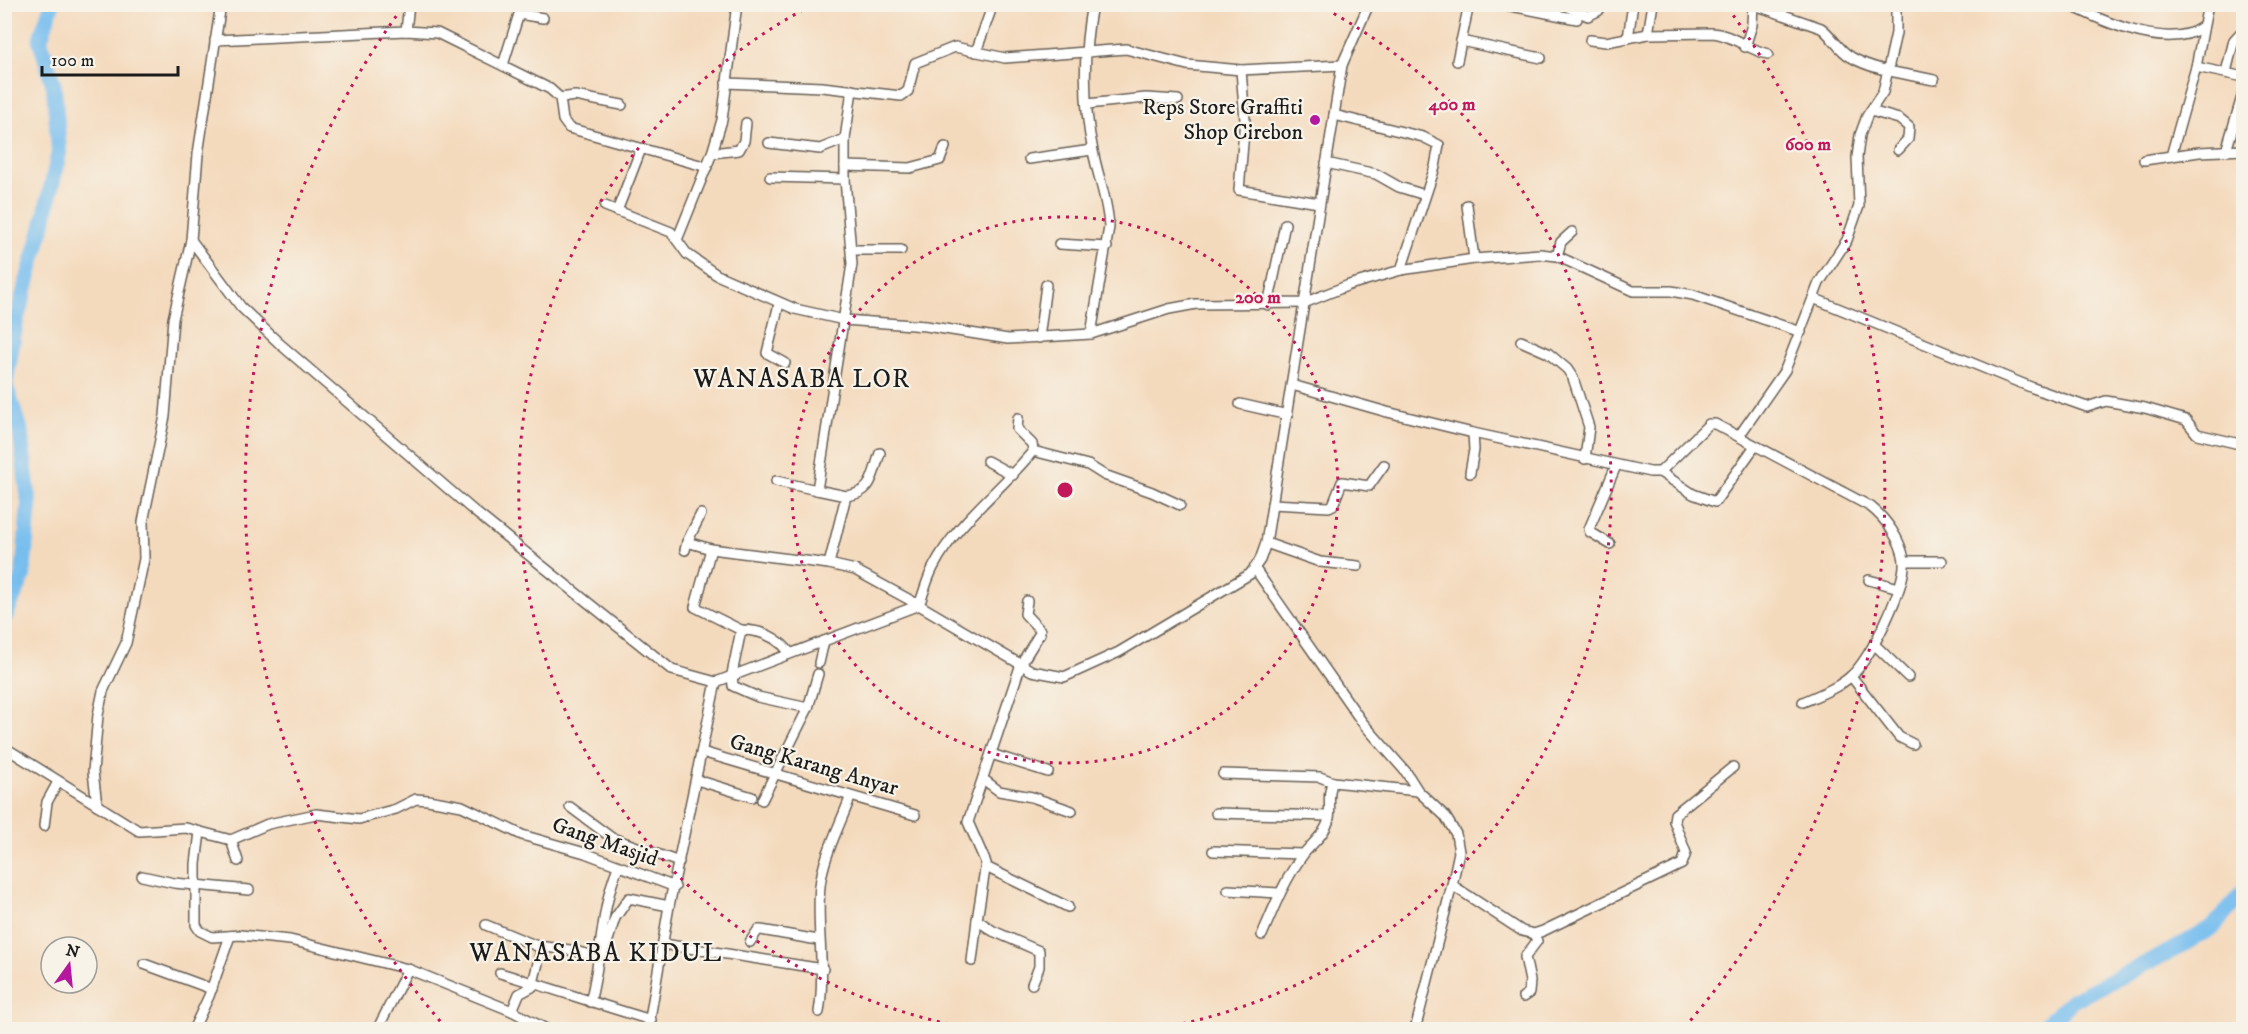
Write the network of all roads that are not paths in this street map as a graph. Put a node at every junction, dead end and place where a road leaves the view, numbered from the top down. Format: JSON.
{"nodes":[{"id":1,"x":221,"y":4,"type":"edge"},
{"id":2,"x":409,"y":4,"type":"edge"},
{"id":3,"x":737,"y":4,"type":"edge"},
{"id":4,"x":993,"y":4,"type":"edge"},
{"id":5,"x":1092,"y":4,"type":"edge"},
{"id":6,"x":1369,"y":4,"type":"edge"},
{"id":7,"x":1469,"y":4,"type":"edge"},
{"id":8,"x":1501,"y":4,"type":"edge"},
{"id":9,"x":1561,"y":4,"type":"edge"},
{"id":10,"x":1604,"y":4,"type":"edge"},
{"id":11,"x":1633,"y":4,"type":"edge"},
{"id":12,"x":1653,"y":4,"type":"edge"},
{"id":13,"x":1896,"y":4,"type":"edge"},
{"id":14,"x":2066,"y":4,"type":"edge"},
{"id":15,"x":2208,"y":4,"type":"edge"},
{"id":16,"x":1752,"y":5,"type":"edge"},
{"id":17,"x":2079,"y":7,"type":"edge"},
{"id":18,"x":543,"y":18,"type":"dead end"},
{"id":19,"x":1577,"y":19,"type":"dead end"},
{"id":20,"x":2244,"y":29,"type":"edge"},
{"id":21,"x":406,"y":31,"type":"junction"},
{"id":22,"x":1648,"y":34,"type":"junction"},
{"id":23,"x":2202,"y":36,"type":"junction"},
{"id":24,"x":1628,"y":38,"type":"junction"},
{"id":25,"x":215,"y":40,"type":"junction"},
{"id":26,"x":1590,"y":40,"type":"dead end"},
{"id":27,"x":1461,"y":41,"type":"junction"},
{"id":28,"x":1745,"y":47,"type":"junction"},
{"id":29,"x":1088,"y":51,"type":"junction"},
{"id":30,"x":976,"y":52,"type":"junction"},
{"id":31,"x":1768,"y":54,"type":"dead end"},
{"id":32,"x":1541,"y":58,"type":"dead end"},
{"id":33,"x":1457,"y":61,"type":"dead end"},
{"id":34,"x":503,"y":65,"type":"junction"},
{"id":35,"x":1342,"y":65,"type":"junction"},
{"id":36,"x":2196,"y":67,"type":"junction"},
{"id":37,"x":1241,"y":70,"type":"junction"},
{"id":38,"x":1889,"y":70,"type":"junction"},
{"id":39,"x":2226,"y":72,"type":"junction"},
{"id":40,"x":2244,"y":77,"type":"edge"},
{"id":41,"x":1934,"y":81,"type":"dead end"},
{"id":42,"x":726,"y":83,"type":"junction"},
{"id":43,"x":852,"y":90,"type":"junction"},
{"id":44,"x":2244,"y":90,"type":"edge"},
{"id":45,"x":561,"y":98,"type":"junction"},
{"id":46,"x":1178,"y":100,"type":"dead end"},
{"id":47,"x":1087,"y":104,"type":"junction"},
{"id":48,"x":622,"y":105,"type":"dead end"},
{"id":49,"x":1871,"y":111,"type":"junction"},
{"id":50,"x":1334,"y":115,"type":"junction"},
{"id":51,"x":746,"y":123,"type":"dead end"},
{"id":52,"x":845,"y":139,"type":"junction"},
{"id":53,"x":769,"y":143,"type":"dead end"},
{"id":54,"x":945,"y":147,"type":"dead end"},
{"id":55,"x":641,"y":149,"type":"junction"},
{"id":56,"x":1092,"y":150,"type":"junction"},
{"id":57,"x":1898,"y":150,"type":"dead end"},
{"id":58,"x":2244,"y":150,"type":"edge"},
{"id":59,"x":2226,"y":151,"type":"junction"},
{"id":60,"x":712,"y":153,"type":"junction"},
{"id":61,"x":2171,"y":156,"type":"junction"},
{"id":62,"x":1029,"y":159,"type":"dead end"},
{"id":63,"x":2144,"y":160,"type":"dead end"},
{"id":64,"x":1326,"y":163,"type":"junction"},
{"id":65,"x":845,"y":166,"type":"junction"},
{"id":66,"x":707,"y":167,"type":"junction"},
{"id":67,"x":770,"y":177,"type":"dead end"},
{"id":68,"x":845,"y":179,"type":"junction"},
{"id":69,"x":1425,"y":195,"type":"junction"},
{"id":70,"x":1319,"y":203,"type":"junction"},
{"id":71,"x":1467,"y":205,"type":"dead end"},
{"id":72,"x":605,"y":206,"type":"dead end"},
{"id":73,"x":617,"y":211,"type":"junction"},
{"id":74,"x":1285,"y":224,"type":"dead end"},
{"id":75,"x":1572,"y":232,"type":"dead end"},
{"id":76,"x":191,"y":240,"type":"junction"},
{"id":77,"x":677,"y":240,"type":"junction"},
{"id":78,"x":1059,"y":244,"type":"dead end"},
{"id":79,"x":1107,"y":248,"type":"junction"},
{"id":80,"x":853,"y":250,"type":"junction"},
{"id":81,"x":901,"y":250,"type":"dead end"},
{"id":82,"x":1557,"y":256,"type":"junction"},
{"id":83,"x":1474,"y":259,"type":"junction"},
{"id":84,"x":1401,"y":270,"type":"junction"},
{"id":85,"x":1046,"y":285,"type":"dead end"},
{"id":86,"x":1813,"y":298,"type":"junction"},
{"id":87,"x":1304,"y":303,"type":"junction"},
{"id":88,"x":778,"y":304,"type":"junction"},
{"id":89,"x":1268,"y":305,"type":"junction"},
{"id":90,"x":844,"y":320,"type":"junction"},
{"id":91,"x":1801,"y":332,"type":"junction"},
{"id":92,"x":1091,"y":334,"type":"junction"},
{"id":93,"x":1039,"y":338,"type":"junction"},
{"id":94,"x":1521,"y":341,"type":"dead end"},
{"id":95,"x":785,"y":363,"type":"dead end"},
{"id":96,"x":1292,"y":384,"type":"junction"},
{"id":97,"x":1240,"y":404,"type":"dead end"},
{"id":98,"x":1288,"y":415,"type":"junction"},
{"id":99,"x":1018,"y":418,"type":"dead end"},
{"id":100,"x":1473,"y":433,"type":"junction"},
{"id":101,"x":1739,"y":436,"type":"junction"},
{"id":102,"x":2244,"y":445,"type":"edge"},
{"id":103,"x":1755,"y":446,"type":"junction"},
{"id":104,"x":1033,"y":451,"type":"junction"},
{"id":105,"x":880,"y":453,"type":"dead end"},
{"id":106,"x":1585,"y":459,"type":"junction"},
{"id":107,"x":987,"y":461,"type":"dead end"},
{"id":108,"x":1384,"y":465,"type":"dead end"},
{"id":109,"x":1616,"y":466,"type":"junction"},
{"id":110,"x":1660,"y":472,"type":"junction"},
{"id":111,"x":1470,"y":473,"type":"dead end"},
{"id":112,"x":1013,"y":475,"type":"junction"},
{"id":113,"x":776,"y":481,"type":"dead end"},
{"id":114,"x":817,"y":490,"type":"junction"},
{"id":115,"x":846,"y":496,"type":"junction"},
{"id":116,"x":1272,"y":504,"type":"junction"},
{"id":117,"x":1180,"y":505,"type":"dead end"},
{"id":118,"x":701,"y":514,"type":"dead end"},
{"id":119,"x":1266,"y":543,"type":"junction"},
{"id":120,"x":1610,"y":544,"type":"dead end"},
{"id":121,"x":711,"y":549,"type":"junction"},
{"id":122,"x":1904,"y":561,"type":"junction"},
{"id":123,"x":1942,"y":561,"type":"dead end"},
{"id":124,"x":829,"y":564,"type":"junction"},
{"id":125,"x":1358,"y":566,"type":"dead end"},
{"id":126,"x":1255,"y":569,"type":"junction"},
{"id":127,"x":1869,"y":580,"type":"dead end"},
{"id":128,"x":1899,"y":588,"type":"junction"},
{"id":129,"x":1027,"y":601,"type":"dead end"},
{"id":130,"x":919,"y":605,"type":"junction"},
{"id":131,"x":741,"y":630,"type":"junction"},
{"id":132,"x":824,"y":641,"type":"junction"},
{"id":133,"x":1874,"y":644,"type":"junction"},
{"id":134,"x":790,"y":653,"type":"junction"},
{"id":135,"x":819,"y":663,"type":"dead end"},
{"id":136,"x":1020,"y":664,"type":"junction"},
{"id":137,"x":732,"y":674,"type":"junction"},
{"id":138,"x":818,"y":674,"type":"dead end"},
{"id":139,"x":1851,"y":676,"type":"junction"},
{"id":140,"x":1908,"y":677,"type":"dead end"},
{"id":141,"x":716,"y":682,"type":"junction"},
{"id":142,"x":1803,"y":702,"type":"dead end"},
{"id":143,"x":808,"y":708,"type":"junction"},
{"id":144,"x":1913,"y":744,"type":"dead end"},
{"id":145,"x":4,"y":747,"type":"edge"},
{"id":146,"x":702,"y":752,"type":"junction"},
{"id":147,"x":991,"y":754,"type":"junction"},
{"id":148,"x":1733,"y":767,"type":"dead end"},
{"id":149,"x":1048,"y":772,"type":"dead end"},
{"id":150,"x":1223,"y":774,"type":"dead end"},
{"id":151,"x":776,"y":775,"type":"junction"},
{"id":152,"x":983,"y":779,"type":"junction"},
{"id":153,"x":697,"y":780,"type":"junction"},
{"id":154,"x":57,"y":782,"type":"junction"},
{"id":155,"x":1333,"y":782,"type":"junction"},
{"id":156,"x":1415,"y":786,"type":"junction"},
{"id":157,"x":752,"y":797,"type":"dead end"},
{"id":158,"x":850,"y":798,"type":"junction"},
{"id":159,"x":762,"y":800,"type":"dead end"},
{"id":160,"x":96,"y":806,"type":"junction"},
{"id":161,"x":570,"y":807,"type":"dead end"},
{"id":162,"x":1072,"y":811,"type":"dead end"},
{"id":163,"x":1216,"y":813,"type":"dead end"},
{"id":164,"x":915,"y":815,"type":"dead end"},
{"id":165,"x":1329,"y":816,"type":"junction"},
{"id":166,"x":44,"y":826,"type":"dead end"},
{"id":167,"x":200,"y":832,"type":"junction"},
{"id":168,"x":231,"y":840,"type":"junction"},
{"id":169,"x":1213,"y":851,"type":"dead end"},
{"id":170,"x":1303,"y":854,"type":"junction"},
{"id":171,"x":238,"y":861,"type":"dead end"},
{"id":172,"x":679,"y":862,"type":"junction"},
{"id":173,"x":618,"y":867,"type":"junction"},
{"id":174,"x":986,"y":867,"type":"junction"},
{"id":175,"x":142,"y":876,"type":"dead end"},
{"id":176,"x":196,"y":883,"type":"junction"},
{"id":177,"x":1452,"y":885,"type":"junction"},
{"id":178,"x":675,"y":887,"type":"junction"},
{"id":179,"x":249,"y":890,"type":"dead end"},
{"id":180,"x":1228,"y":890,"type":"dead end"},
{"id":181,"x":1278,"y":893,"type":"junction"},
{"id":182,"x":669,"y":906,"type":"junction"},
{"id":183,"x":1068,"y":908,"type":"dead end"},
{"id":184,"x":977,"y":920,"type":"junction"},
{"id":185,"x":486,"y":925,"type":"dead end"},
{"id":186,"x":1534,"y":934,"type":"junction"},
{"id":187,"x":1262,"y":935,"type":"dead end"},
{"id":188,"x":230,"y":936,"type":"junction"},
{"id":189,"x":818,"y":940,"type":"junction"},
{"id":190,"x":750,"y":942,"type":"dead end"},
{"id":191,"x":663,"y":944,"type":"junction"},
{"id":192,"x":542,"y":947,"type":"junction"},
{"id":193,"x":599,"y":957,"type":"junction"},
{"id":194,"x":972,"y":961,"type":"dead end"},
{"id":195,"x":144,"y":964,"type":"dead end"},
{"id":196,"x":408,"y":969,"type":"junction"},
{"id":197,"x":823,"y":969,"type":"junction"},
{"id":198,"x":500,"y":973,"type":"dead end"},
{"id":199,"x":533,"y":981,"type":"junction"},
{"id":200,"x":1032,"y":984,"type":"dead end"},
{"id":201,"x":212,"y":988,"type":"junction"},
{"id":202,"x":1523,"y":997,"type":"dead end"},
{"id":203,"x":590,"y":1002,"type":"junction"},
{"id":204,"x":512,"y":1011,"type":"junction"},
{"id":205,"x":819,"y":1012,"type":"dead end"},
{"id":206,"x":649,"y":1025,"type":"edge"},
{"id":207,"x":537,"y":1027,"type":"edge"},
{"id":208,"x":193,"y":1029,"type":"edge"},
{"id":209,"x":377,"y":1029,"type":"edge"},
{"id":210,"x":548,"y":1029,"type":"edge"},
{"id":211,"x":1415,"y":1029,"type":"edge"}],
"edges":[{"from":1,"to":25,"type":"street"},
{"from":2,"to":21,"type":"street"},
{"from":3,"to":42,"type":"street"},
{"from":4,"to":30,"type":"street"},
{"from":5,"to":29,"type":"street"},
{"from":6,"to":35,"type":"street"},
{"from":7,"to":27,"type":"street"},
{"from":8,"to":19,"type":"street"},
{"from":9,"to":10,"type":"street"},
{"from":11,"to":24,"type":"street"},
{"from":12,"to":22,"type":"street"},
{"from":13,"to":38,"type":"street"},
{"from":14,"to":17,"type":"street"},
{"from":15,"to":23,"type":"street"},
{"from":16,"to":28,"type":"street"},
{"from":16,"to":38,"type":"street"},
{"from":17,"to":23,"type":"street"},
{"from":18,"to":34,"type":"street"},
{"from":20,"to":39,"type":"street"},
{"from":21,"to":25,"type":"street"},
{"from":21,"to":34,"type":"street"},
{"from":22,"to":24,"type":"street"},
{"from":22,"to":28,"type":"street"},
{"from":23,"to":36,"type":"street"},
{"from":24,"to":26,"type":"street"},
{"from":25,"to":76,"type":"street"},
{"from":27,"to":32,"type":"street"},
{"from":27,"to":33,"type":"street"},
{"from":28,"to":31,"type":"street"},
{"from":29,"to":30,"type":"street"},
{"from":29,"to":37,"type":"street"},
{"from":29,"to":47,"type":"street"},
{"from":30,"to":43,"type":"street"},
{"from":34,"to":45,"type":"street"},
{"from":35,"to":37,"type":"street"},
{"from":35,"to":50,"type":"street"},
{"from":36,"to":39,"type":"street"},
{"from":36,"to":61,"type":"street"},
{"from":37,"to":70,"type":"street"},
{"from":38,"to":41,"type":"street"},
{"from":38,"to":49,"type":"street"},
{"from":39,"to":40,"type":"street"},
{"from":42,"to":43,"type":"street"},
{"from":42,"to":60,"type":"street"},
{"from":43,"to":52,"type":"street"},
{"from":44,"to":59,"type":"street"},
{"from":45,"to":48,"type":"street"},
{"from":45,"to":55,"type":"street"},
{"from":46,"to":47,"type":"street"},
{"from":47,"to":56,"type":"street"},
{"from":49,"to":57,"type":"street"},
{"from":49,"to":86,"type":"street"},
{"from":50,"to":64,"type":"street"},
{"from":50,"to":69,"type":"street"},
{"from":51,"to":60,"type":"street"},
{"from":52,"to":53,"type":"street"},
{"from":52,"to":65,"type":"street"},
{"from":54,"to":65,"type":"street"},
{"from":55,"to":66,"type":"street"},
{"from":55,"to":73,"type":"street"},
{"from":56,"to":62,"type":"street"},
{"from":56,"to":79,"type":"street"},
{"from":58,"to":59,"type":"street"},
{"from":59,"to":61,"type":"street"},
{"from":60,"to":66,"type":"street"},
{"from":61,"to":63,"type":"street"},
{"from":64,"to":69,"type":"street"},
{"from":64,"to":70,"type":"street"},
{"from":65,"to":68,"type":"street"},
{"from":66,"to":77,"type":"street"},
{"from":67,"to":68,"type":"street"},
{"from":68,"to":80,"type":"street"},
{"from":69,"to":84,"type":"street"},
{"from":70,"to":87,"type":"street"},
{"from":71,"to":83,"type":"street"},
{"from":72,"to":73,"type":"street"},
{"from":73,"to":77,"type":"street"},
{"from":74,"to":89,"type":"street"},
{"from":75,"to":82,"type":"street"},
{"from":76,"to":141,"type":"street"},
{"from":76,"to":160,"type":"street"},
{"from":77,"to":88,"type":"street"},
{"from":78,"to":79,"type":"street"},
{"from":79,"to":92,"type":"street"},
{"from":80,"to":81,"type":"street"},
{"from":80,"to":90,"type":"street"},
{"from":82,"to":83,"type":"street"},
{"from":82,"to":91,"type":"street"},
{"from":83,"to":84,"type":"street"},
{"from":84,"to":87,"type":"street"},
{"from":85,"to":93,"type":"street"},
{"from":86,"to":91,"type":"street"},
{"from":86,"to":102,"type":"street"},
{"from":87,"to":89,"type":"street"},
{"from":87,"to":96,"type":"street"},
{"from":88,"to":90,"type":"street"},
{"from":88,"to":95,"type":"street"},
{"from":89,"to":92,"type":"street"},
{"from":90,"to":93,"type":"street"},
{"from":90,"to":114,"type":"street"},
{"from":91,"to":101,"type":"street"},
{"from":92,"to":93,"type":"street"},
{"from":94,"to":106,"type":"street"},
{"from":96,"to":98,"type":"street"},
{"from":96,"to":100,"type":"street"},
{"from":97,"to":98,"type":"street"},
{"from":98,"to":116,"type":"street"},
{"from":99,"to":104,"type":"street"},
{"from":100,"to":106,"type":"street"},
{"from":100,"to":111,"type":"street"},
{"from":101,"to":103,"type":"street"},
{"from":101,"to":110,"type":"street"},
{"from":103,"to":110,"type":"street"},
{"from":103,"to":122,"type":"street"},
{"from":104,"to":112,"type":"street"},
{"from":104,"to":117,"type":"street"},
{"from":105,"to":115,"type":"street"},
{"from":106,"to":109,"type":"street"},
{"from":107,"to":112,"type":"street"},
{"from":108,"to":116,"type":"street"},
{"from":109,"to":110,"type":"street"},
{"from":109,"to":120,"type":"street"},
{"from":112,"to":130,"type":"street"},
{"from":113,"to":114,"type":"street"},
{"from":114,"to":115,"type":"street"},
{"from":115,"to":124,"type":"street"},
{"from":116,"to":119,"type":"street"},
{"from":118,"to":121,"type":"street"},
{"from":119,"to":125,"type":"street"},
{"from":119,"to":126,"type":"street"},
{"from":121,"to":124,"type":"street"},
{"from":121,"to":131,"type":"street"},
{"from":122,"to":123,"type":"street"},
{"from":122,"to":128,"type":"street"},
{"from":124,"to":130,"type":"street"},
{"from":126,"to":136,"type":"street"},
{"from":126,"to":156,"type":"street"},
{"from":127,"to":128,"type":"street"},
{"from":128,"to":133,"type":"street"},
{"from":129,"to":136,"type":"street"},
{"from":130,"to":132,"type":"street"},
{"from":130,"to":136,"type":"street"},
{"from":131,"to":134,"type":"street"},
{"from":131,"to":137,"type":"street"},
{"from":132,"to":134,"type":"street"},
{"from":132,"to":135,"type":"street"},
{"from":133,"to":139,"type":"street"},
{"from":133,"to":140,"type":"street"},
{"from":134,"to":137,"type":"street"},
{"from":136,"to":147,"type":"street"},
{"from":137,"to":141,"type":"street"},
{"from":137,"to":143,"type":"street"},
{"from":138,"to":143,"type":"street"},
{"from":139,"to":142,"type":"street"},
{"from":139,"to":144,"type":"street"},
{"from":141,"to":146,"type":"street"},
{"from":143,"to":151,"type":"street"},
{"from":145,"to":154,"type":"street"},
{"from":146,"to":151,"type":"street","name":"Gang Karang Anyar"},
{"from":146,"to":153,"type":"street"},
{"from":147,"to":149,"type":"street"},
{"from":147,"to":152,"type":"street"},
{"from":148,"to":186,"type":"street"},
{"from":150,"to":155,"type":"street"},
{"from":151,"to":158,"type":"street","name":"Gang Karang Anyar"},
{"from":151,"to":159,"type":"street"},
{"from":152,"to":162,"type":"street"},
{"from":152,"to":174,"type":"street"},
{"from":153,"to":157,"type":"street"},
{"from":153,"to":172,"type":"street"},
{"from":154,"to":160,"type":"street"},
{"from":154,"to":166,"type":"street"},
{"from":155,"to":156,"type":"street"},
{"from":155,"to":165,"type":"street"},
{"from":156,"to":177,"type":"street"},
{"from":158,"to":164,"type":"street","name":"Gang Karang Anyar"},
{"from":158,"to":189,"type":"street"},
{"from":160,"to":167,"type":"street"},
{"from":161,"to":172,"type":"street"},
{"from":163,"to":165,"type":"street"},
{"from":165,"to":170,"type":"street"},
{"from":167,"to":168,"type":"street"},
{"from":167,"to":176,"type":"street"},
{"from":168,"to":171,"type":"street"},
{"from":168,"to":173,"type":"street","name":"Gang Masjid"},
{"from":169,"to":170,"type":"street"},
{"from":170,"to":181,"type":"street"},
{"from":172,"to":178,"type":"street"},
{"from":173,"to":178,"type":"street","name":"Gang Masjid"},
{"from":173,"to":193,"type":"street"},
{"from":174,"to":183,"type":"street"},
{"from":174,"to":184,"type":"street"},
{"from":175,"to":176,"type":"street"},
{"from":176,"to":179,"type":"street"},
{"from":176,"to":188,"type":"street"},
{"from":177,"to":186,"type":"street"},
{"from":177,"to":211,"type":"street"},
{"from":178,"to":182,"type":"street"},
{"from":180,"to":181,"type":"street"},
{"from":181,"to":187,"type":"street"},
{"from":182,"to":191,"type":"street"},
{"from":182,"to":193,"type":"street"},
{"from":184,"to":194,"type":"street"},
{"from":184,"to":200,"type":"street"},
{"from":185,"to":192,"type":"street"},
{"from":186,"to":202,"type":"street"},
{"from":188,"to":196,"type":"street"},
{"from":188,"to":201,"type":"street"},
{"from":189,"to":190,"type":"street"},
{"from":189,"to":197,"type":"street"},
{"from":191,"to":197,"type":"street"},
{"from":191,"to":206,"type":"street"},
{"from":192,"to":193,"type":"street"},
{"from":192,"to":199,"type":"street"},
{"from":193,"to":203,"type":"street"},
{"from":195,"to":201,"type":"street"},
{"from":196,"to":204,"type":"street"},
{"from":196,"to":209,"type":"street"},
{"from":197,"to":205,"type":"street"},
{"from":198,"to":199,"type":"street"},
{"from":199,"to":203,"type":"street"},
{"from":199,"to":204,"type":"street"},
{"from":201,"to":208,"type":"street"},
{"from":203,"to":206,"type":"street"},
{"from":204,"to":207,"type":"street"},
{"from":207,"to":210,"type":"street"}]}
